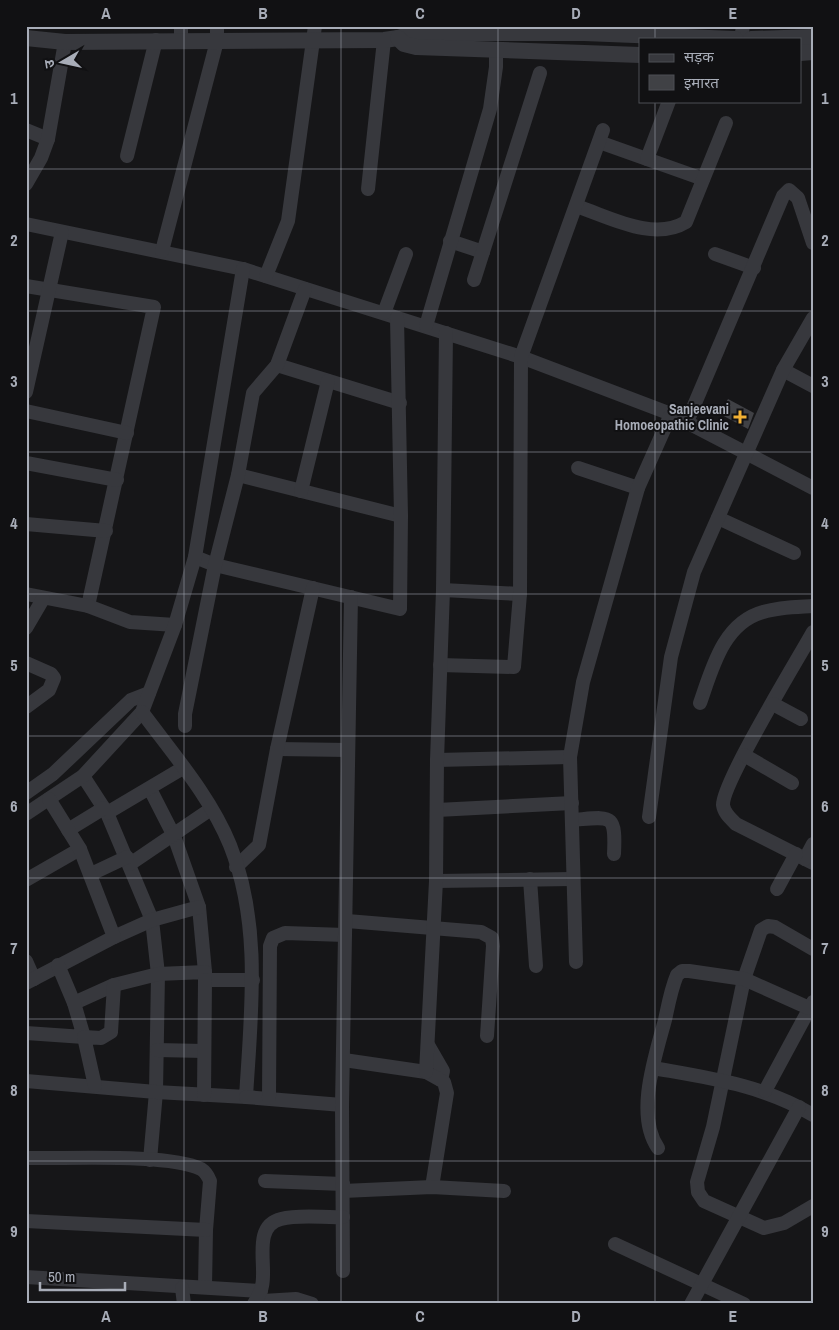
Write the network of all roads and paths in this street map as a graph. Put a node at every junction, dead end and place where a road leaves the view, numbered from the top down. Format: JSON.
{"nodes":[{"id":1,"x":413,"y":29,"type":"edge"},
{"id":2,"x":584,"y":30,"type":"edge"},
{"id":3,"x":654,"y":31,"type":"edge"},
{"id":4,"x":314,"y":33,"type":"edge"},
{"id":5,"x":181,"y":34,"type":"edge"},
{"id":6,"x":217,"y":34,"type":"edge"},
{"id":7,"x":813,"y":37,"type":"edge"},
{"id":8,"x":26,"y":38,"type":"edge"},
{"id":9,"x":726,"y":38,"type":"edge"},
{"id":10,"x":782,"y":38,"type":"edge"},
{"id":11,"x":391,"y":39,"type":"junction"},
{"id":12,"x":156,"y":40,"type":"junction"},
{"id":13,"x":65,"y":42,"type":"junction"},
{"id":14,"x":496,"y":49,"type":"junction"},
{"id":15,"x":639,"y":55,"type":"edge"},
{"id":16,"x":540,"y":73,"type":"dead end"},
{"id":17,"x":670,"y":102,"type":"edge"},
{"id":18,"x":726,"y":123,"type":"dead end"},
{"id":19,"x":26,"y":130,"type":"edge"},
{"id":20,"x":48,"y":138,"type":"junction"},
{"id":21,"x":127,"y":156,"type":"dead end"},
{"id":22,"x":647,"y":159,"type":"junction"},
{"id":23,"x":703,"y":180,"type":"junction"},
{"id":24,"x":26,"y":184,"type":"edge"},
{"id":25,"x":368,"y":189,"type":"dead end"},
{"id":26,"x":576,"y":206,"type":"junction"},
{"id":27,"x":26,"y":224,"type":"edge"},
{"id":28,"x":62,"y":232,"type":"junction"},
{"id":29,"x":812,"y":240,"type":"edge"},
{"id":30,"x":450,"y":241,"type":"junction"},
{"id":31,"x":162,"y":251,"type":"junction"},
{"id":32,"x":483,"y":252,"type":"junction"},
{"id":33,"x":406,"y":254,"type":"dead end"},
{"id":34,"x":715,"y":254,"type":"dead end"},
{"id":35,"x":754,"y":268,"type":"junction"},
{"id":36,"x":243,"y":269,"type":"junction"},
{"id":37,"x":266,"y":276,"type":"junction"},
{"id":38,"x":474,"y":280,"type":"dead end"},
{"id":39,"x":26,"y":286,"type":"edge"},
{"id":40,"x":305,"y":289,"type":"junction"},
{"id":41,"x":48,"y":290,"type":"junction"},
{"id":42,"x":391,"y":316,"type":"junction"},
{"id":43,"x":813,"y":318,"type":"edge"},
{"id":44,"x":426,"y":326,"type":"junction"},
{"id":45,"x":446,"y":333,"type":"junction"},
{"id":46,"x":522,"y":357,"type":"junction"},
{"id":47,"x":277,"y":365,"type":"junction"},
{"id":48,"x":783,"y":370,"type":"junction"},
{"id":49,"x":328,"y":381,"type":"junction"},
{"id":50,"x":813,"y":386,"type":"edge"},
{"id":51,"x":26,"y":392,"type":"edge"},
{"id":52,"x":400,"y":403,"type":"junction"},
{"id":53,"x":26,"y":411,"type":"edge"},
{"id":54,"x":670,"y":414,"type":"junction"},
{"id":55,"x":687,"y":422,"type":"junction"},
{"id":56,"x":127,"y":433,"type":"junction"},
{"id":57,"x":748,"y":455,"type":"junction"},
{"id":58,"x":26,"y":463,"type":"edge"},
{"id":59,"x":578,"y":468,"type":"dead end"},
{"id":60,"x":238,"y":475,"type":"junction"},
{"id":61,"x":117,"y":480,"type":"junction"},
{"id":62,"x":638,"y":488,"type":"junction"},
{"id":63,"x":813,"y":488,"type":"edge"},
{"id":64,"x":301,"y":491,"type":"junction"},
{"id":65,"x":402,"y":516,"type":"junction"},
{"id":66,"x":718,"y":518,"type":"junction"},
{"id":67,"x":26,"y":524,"type":"edge"},
{"id":68,"x":106,"y":531,"type":"junction"},
{"id":69,"x":794,"y":553,"type":"dead end"},
{"id":70,"x":195,"y":557,"type":"junction"},
{"id":71,"x":215,"y":565,"type":"junction"},
{"id":72,"x":312,"y":588,"type":"junction"},
{"id":73,"x":443,"y":590,"type":"junction"},
{"id":74,"x":26,"y":594,"type":"edge"},
{"id":75,"x":520,"y":594,"type":"junction"},
{"id":76,"x":351,"y":597,"type":"junction"},
{"id":77,"x":43,"y":599,"type":"junction"},
{"id":78,"x":88,"y":606,"type":"junction"},
{"id":79,"x":813,"y":606,"type":"edge"},
{"id":80,"x":175,"y":625,"type":"junction"},
{"id":81,"x":26,"y":628,"type":"edge"},
{"id":82,"x":813,"y":632,"type":"edge"},
{"id":83,"x":26,"y":663,"type":"edge"},
{"id":84,"x":440,"y":665,"type":"junction"},
{"id":85,"x":149,"y":693,"type":"junction"},
{"id":86,"x":700,"y":703,"type":"dead end"},
{"id":87,"x":773,"y":704,"type":"junction"},
{"id":88,"x":26,"y":707,"type":"edge"},
{"id":89,"x":142,"y":712,"type":"junction"},
{"id":90,"x":802,"y":719,"type":"dead end"},
{"id":91,"x":185,"y":726,"type":"dead end"},
{"id":92,"x":107,"y":736,"type":"junction"},
{"id":93,"x":277,"y":749,"type":"junction"},
{"id":94,"x":348,"y":750,"type":"junction"},
{"id":95,"x":744,"y":755,"type":"junction"},
{"id":96,"x":570,"y":757,"type":"junction"},
{"id":97,"x":437,"y":760,"type":"junction"},
{"id":98,"x":183,"y":768,"type":"junction"},
{"id":99,"x":83,"y":776,"type":"junction"},
{"id":100,"x":792,"y":783,"type":"dead end"},
{"id":101,"x":150,"y":789,"type":"junction"},
{"id":102,"x":48,"y":799,"type":"junction"},
{"id":103,"x":29,"y":803,"type":"edge"},
{"id":104,"x":572,"y":803,"type":"junction"},
{"id":105,"x":211,"y":808,"type":"junction"},
{"id":106,"x":436,"y":810,"type":"junction"},
{"id":107,"x":106,"y":811,"type":"junction"},
{"id":108,"x":650,"y":817,"type":"dead end"},
{"id":109,"x":572,"y":820,"type":"junction"},
{"id":110,"x":68,"y":830,"type":"junction"},
{"id":111,"x":174,"y":836,"type":"junction"},
{"id":112,"x":813,"y":844,"type":"edge"},
{"id":113,"x":80,"y":849,"type":"junction"},
{"id":114,"x":614,"y":854,"type":"dead end"},
{"id":115,"x":804,"y":859,"type":"edge"},
{"id":116,"x":129,"y":861,"type":"junction"},
{"id":117,"x":236,"y":867,"type":"junction"},
{"id":118,"x":91,"y":874,"type":"junction"},
{"id":119,"x":530,"y":879,"type":"junction"},
{"id":120,"x":572,"y":879,"type":"junction"},
{"id":121,"x":26,"y":880,"type":"edge"},
{"id":122,"x":436,"y":881,"type":"junction"},
{"id":123,"x":777,"y":889,"type":"dead end"},
{"id":124,"x":199,"y":907,"type":"junction"},
{"id":125,"x":152,"y":920,"type":"junction"},
{"id":126,"x":434,"y":927,"type":"junction"},
{"id":127,"x":346,"y":928,"type":"junction"},
{"id":128,"x":114,"y":937,"type":"junction"},
{"id":129,"x":813,"y":949,"type":"edge"},
{"id":130,"x":26,"y":961,"type":"edge"},
{"id":131,"x":576,"y":962,"type":"dead end"},
{"id":132,"x":58,"y":966,"type":"junction"},
{"id":133,"x":536,"y":966,"type":"dead end"},
{"id":134,"x":158,"y":974,"type":"junction"},
{"id":135,"x":205,"y":976,"type":"junction"},
{"id":136,"x":744,"y":979,"type":"junction"},
{"id":137,"x":253,"y":980,"type":"junction"},
{"id":138,"x":30,"y":981,"type":"edge"},
{"id":139,"x":114,"y":985,"type":"junction"},
{"id":140,"x":74,"y":1003,"type":"junction"},
{"id":141,"x":811,"y":1005,"type":"edge"},
{"id":142,"x":26,"y":1033,"type":"edge"},
{"id":143,"x":487,"y":1036,"type":"dead end"},
{"id":144,"x":84,"y":1037,"type":"junction"},
{"id":145,"x":427,"y":1044,"type":"junction"},
{"id":146,"x":157,"y":1050,"type":"junction"},
{"id":147,"x":204,"y":1051,"type":"junction"},
{"id":148,"x":344,"y":1060,"type":"junction"},
{"id":149,"x":653,"y":1068,"type":"junction"},
{"id":150,"x":426,"y":1072,"type":"junction"},
{"id":151,"x":441,"y":1080,"type":"junction"},
{"id":152,"x":723,"y":1080,"type":"junction"},
{"id":153,"x":26,"y":1081,"type":"edge"},
{"id":154,"x":95,"y":1086,"type":"junction"},
{"id":155,"x":156,"y":1092,"type":"junction"},
{"id":156,"x":765,"y":1092,"type":"junction"},
{"id":157,"x":204,"y":1095,"type":"junction"},
{"id":158,"x":258,"y":1098,"type":"junction"},
{"id":159,"x":342,"y":1105,"type":"junction"},
{"id":160,"x":799,"y":1107,"type":"junction"},
{"id":161,"x":813,"y":1115,"type":"edge"},
{"id":162,"x":658,"y":1148,"type":"dead end"},
{"id":163,"x":26,"y":1158,"type":"edge"},
{"id":164,"x":150,"y":1160,"type":"junction"},
{"id":165,"x":265,"y":1181,"type":"dead end"},
{"id":166,"x":343,"y":1187,"type":"junction"},
{"id":167,"x":432,"y":1187,"type":"junction"},
{"id":168,"x":504,"y":1191,"type":"dead end"},
{"id":169,"x":813,"y":1206,"type":"edge"},
{"id":170,"x":738,"y":1217,"type":"junction"},
{"id":171,"x":343,"y":1218,"type":"junction"},
{"id":172,"x":26,"y":1221,"type":"edge"},
{"id":173,"x":206,"y":1230,"type":"junction"},
{"id":174,"x":615,"y":1244,"type":"dead end"},
{"id":175,"x":343,"y":1271,"type":"dead end"},
{"id":176,"x":26,"y":1277,"type":"edge"},
{"id":177,"x":702,"y":1284,"type":"junction"},
{"id":178,"x":205,"y":1287,"type":"junction"},
{"id":179,"x":182,"y":1288,"type":"junction"},
{"id":180,"x":260,"y":1299,"type":"edge"},
{"id":181,"x":184,"y":1304,"type":"edge"},
{"id":182,"x":312,"y":1304,"type":"edge"},
{"id":183,"x":691,"y":1304,"type":"edge"},
{"id":184,"x":744,"y":1304,"type":"edge"}],
"edges":[{"from":1,"to":2,"type":"street"},
{"from":1,"to":11,"type":"street"},
{"from":2,"to":3,"type":"street"},
{"from":3,"to":9,"type":"street"},
{"from":4,"to":6,"type":"street"},
{"from":4,"to":11,"type":"street"},
{"from":4,"to":37,"type":"street"},
{"from":5,"to":6,"type":"street"},
{"from":5,"to":12,"type":"street"},
{"from":6,"to":31,"type":"street"},
{"from":7,"to":10,"type":"street"},
{"from":8,"to":13,"type":"street"},
{"from":11,"to":14,"type":"street"},
{"from":11,"to":25,"type":"street"},
{"from":12,"to":13,"type":"street"},
{"from":12,"to":21,"type":"street"},
{"from":13,"to":20,"type":"street"},
{"from":14,"to":15,"type":"street"},
{"from":14,"to":30,"type":"street"},
{"from":16,"to":32,"type":"street"},
{"from":17,"to":22,"type":"street"},
{"from":18,"to":23,"type":"street"},
{"from":19,"to":20,"type":"street"},
{"from":20,"to":24,"type":"street"},
{"from":22,"to":23,"type":"street"},
{"from":22,"to":26,"type":"street"},
{"from":23,"to":26,"type":"street"},
{"from":26,"to":46,"type":"street"},
{"from":27,"to":28,"type":"street"},
{"from":28,"to":31,"type":"street"},
{"from":28,"to":41,"type":"street"},
{"from":29,"to":35,"type":"street"},
{"from":30,"to":32,"type":"street"},
{"from":30,"to":44,"type":"street"},
{"from":31,"to":36,"type":"street"},
{"from":32,"to":38,"type":"street"},
{"from":33,"to":42,"type":"street"},
{"from":34,"to":35,"type":"street"},
{"from":35,"to":55,"type":"street"},
{"from":36,"to":37,"type":"street"},
{"from":36,"to":70,"type":"street"},
{"from":37,"to":40,"type":"street"},
{"from":39,"to":41,"type":"street"},
{"from":40,"to":42,"type":"street"},
{"from":40,"to":47,"type":"street"},
{"from":41,"to":51,"type":"street"},
{"from":41,"to":56,"type":"street"},
{"from":42,"to":44,"type":"street"},
{"from":42,"to":52,"type":"street"},
{"from":43,"to":48,"type":"street"},
{"from":44,"to":45,"type":"street"},
{"from":45,"to":46,"type":"street"},
{"from":45,"to":73,"type":"street"},
{"from":46,"to":54,"type":"street"},
{"from":46,"to":75,"type":"street"},
{"from":47,"to":49,"type":"street"},
{"from":47,"to":60,"type":"street"},
{"from":48,"to":50,"type":"street"},
{"from":48,"to":57,"type":"street"},
{"from":49,"to":52,"type":"street"},
{"from":49,"to":64,"type":"street"},
{"from":52,"to":65,"type":"street"},
{"from":53,"to":56,"type":"street"},
{"from":54,"to":55,"type":"street"},
{"from":54,"to":62,"type":"street"},
{"from":55,"to":57,"type":"street"},
{"from":56,"to":61,"type":"street"},
{"from":57,"to":63,"type":"street"},
{"from":57,"to":66,"type":"street"},
{"from":58,"to":61,"type":"street"},
{"from":59,"to":62,"type":"street"},
{"from":60,"to":64,"type":"street"},
{"from":60,"to":71,"type":"street"},
{"from":61,"to":68,"type":"street"},
{"from":62,"to":96,"type":"street"},
{"from":64,"to":65,"type":"street"},
{"from":65,"to":76,"type":"street"},
{"from":66,"to":69,"type":"street"},
{"from":66,"to":108,"type":"street"},
{"from":67,"to":68,"type":"street"},
{"from":68,"to":78,"type":"street"},
{"from":70,"to":71,"type":"street"},
{"from":70,"to":80,"type":"street"},
{"from":71,"to":72,"type":"street"},
{"from":71,"to":91,"type":"street"},
{"from":72,"to":76,"type":"street"},
{"from":72,"to":93,"type":"street"},
{"from":73,"to":75,"type":"street"},
{"from":73,"to":84,"type":"street"},
{"from":74,"to":77,"type":"street"},
{"from":75,"to":84,"type":"street"},
{"from":76,"to":94,"type":"street"},
{"from":77,"to":78,"type":"street"},
{"from":77,"to":81,"type":"street"},
{"from":78,"to":80,"type":"street"},
{"from":79,"to":86,"type":"street"},
{"from":80,"to":85,"type":"street"},
{"from":82,"to":87,"type":"street"},
{"from":83,"to":88,"type":"street"},
{"from":84,"to":97,"type":"street"},
{"from":85,"to":89,"type":"street"},
{"from":85,"to":92,"type":"street"},
{"from":87,"to":90,"type":"street"},
{"from":87,"to":95,"type":"street"},
{"from":89,"to":92,"type":"street"},
{"from":89,"to":98,"type":"street"},
{"from":92,"to":99,"type":"street"},
{"from":92,"to":103,"type":"street"},
{"from":93,"to":94,"type":"street"},
{"from":93,"to":117,"type":"street"},
{"from":94,"to":127,"type":"street"},
{"from":95,"to":100,"type":"street"},
{"from":95,"to":115,"type":"street"},
{"from":96,"to":97,"type":"street"},
{"from":96,"to":104,"type":"street"},
{"from":97,"to":106,"type":"street"},
{"from":98,"to":101,"type":"street"},
{"from":98,"to":105,"type":"street"},
{"from":99,"to":102,"type":"street"},
{"from":99,"to":107,"type":"street"},
{"from":101,"to":107,"type":"street"},
{"from":101,"to":111,"type":"street"},
{"from":102,"to":103,"type":"street"},
{"from":102,"to":110,"type":"street"},
{"from":104,"to":106,"type":"street"},
{"from":104,"to":109,"type":"street"},
{"from":105,"to":111,"type":"street"},
{"from":105,"to":117,"type":"street"},
{"from":106,"to":122,"type":"street"},
{"from":107,"to":110,"type":"street"},
{"from":107,"to":116,"type":"street"},
{"from":109,"to":114,"type":"street"},
{"from":109,"to":120,"type":"street"},
{"from":110,"to":113,"type":"street"},
{"from":111,"to":116,"type":"street"},
{"from":111,"to":124,"type":"street"},
{"from":112,"to":115,"type":"street"},
{"from":113,"to":118,"type":"street"},
{"from":113,"to":121,"type":"street"},
{"from":115,"to":123,"type":"street"},
{"from":116,"to":118,"type":"street"},
{"from":116,"to":125,"type":"street"},
{"from":117,"to":137,"type":"street"},
{"from":118,"to":128,"type":"street"},
{"from":119,"to":120,"type":"street"},
{"from":119,"to":122,"type":"street"},
{"from":119,"to":133,"type":"street"},
{"from":120,"to":131,"type":"street"},
{"from":122,"to":126,"type":"street"},
{"from":124,"to":125,"type":"street"},
{"from":124,"to":135,"type":"street"},
{"from":125,"to":128,"type":"street"},
{"from":125,"to":134,"type":"street"},
{"from":126,"to":127,"type":"street"},
{"from":126,"to":143,"type":"street"},
{"from":126,"to":145,"type":"street"},
{"from":127,"to":148,"type":"street"},
{"from":127,"to":158,"type":"street"},
{"from":128,"to":132,"type":"street"},
{"from":129,"to":136,"type":"street"},
{"from":130,"to":138,"type":"street"},
{"from":132,"to":138,"type":"street"},
{"from":132,"to":140,"type":"street"},
{"from":134,"to":135,"type":"street"},
{"from":134,"to":139,"type":"street"},
{"from":134,"to":146,"type":"street"},
{"from":135,"to":137,"type":"street"},
{"from":135,"to":147,"type":"street"},
{"from":136,"to":141,"type":"street"},
{"from":136,"to":149,"type":"street"},
{"from":136,"to":152,"type":"street"},
{"from":137,"to":158,"type":"street"},
{"from":139,"to":140,"type":"street"},
{"from":139,"to":144,"type":"street"},
{"from":140,"to":144,"type":"street"},
{"from":141,"to":156,"type":"street"},
{"from":142,"to":144,"type":"street"},
{"from":144,"to":154,"type":"street"},
{"from":145,"to":150,"type":"street"},
{"from":145,"to":151,"type":"street"},
{"from":146,"to":147,"type":"street"},
{"from":146,"to":155,"type":"street"},
{"from":147,"to":157,"type":"street"},
{"from":148,"to":150,"type":"street"},
{"from":148,"to":159,"type":"street"},
{"from":149,"to":152,"type":"street"},
{"from":149,"to":162,"type":"street"},
{"from":150,"to":151,"type":"street"},
{"from":151,"to":167,"type":"street"},
{"from":152,"to":156,"type":"street"},
{"from":152,"to":170,"type":"street"},
{"from":153,"to":154,"type":"street"},
{"from":154,"to":155,"type":"street"},
{"from":155,"to":157,"type":"street"},
{"from":155,"to":164,"type":"street"},
{"from":156,"to":160,"type":"street"},
{"from":157,"to":158,"type":"street"},
{"from":158,"to":159,"type":"street"},
{"from":159,"to":166,"type":"street"},
{"from":160,"to":161,"type":"street"},
{"from":160,"to":170,"type":"street"},
{"from":163,"to":164,"type":"street"},
{"from":164,"to":173,"type":"street"},
{"from":165,"to":166,"type":"street"},
{"from":166,"to":167,"type":"street"},
{"from":166,"to":171,"type":"street"},
{"from":167,"to":168,"type":"street"},
{"from":169,"to":170,"type":"street"},
{"from":170,"to":177,"type":"street"},
{"from":171,"to":175,"type":"street"},
{"from":171,"to":180,"type":"street"},
{"from":172,"to":173,"type":"street"},
{"from":173,"to":178,"type":"street"},
{"from":174,"to":177,"type":"street"},
{"from":176,"to":179,"type":"street"},
{"from":177,"to":183,"type":"street"},
{"from":177,"to":184,"type":"street"},
{"from":178,"to":179,"type":"street"},
{"from":178,"to":180,"type":"street"},
{"from":179,"to":181,"type":"street"},
{"from":180,"to":182,"type":"street"}]}
